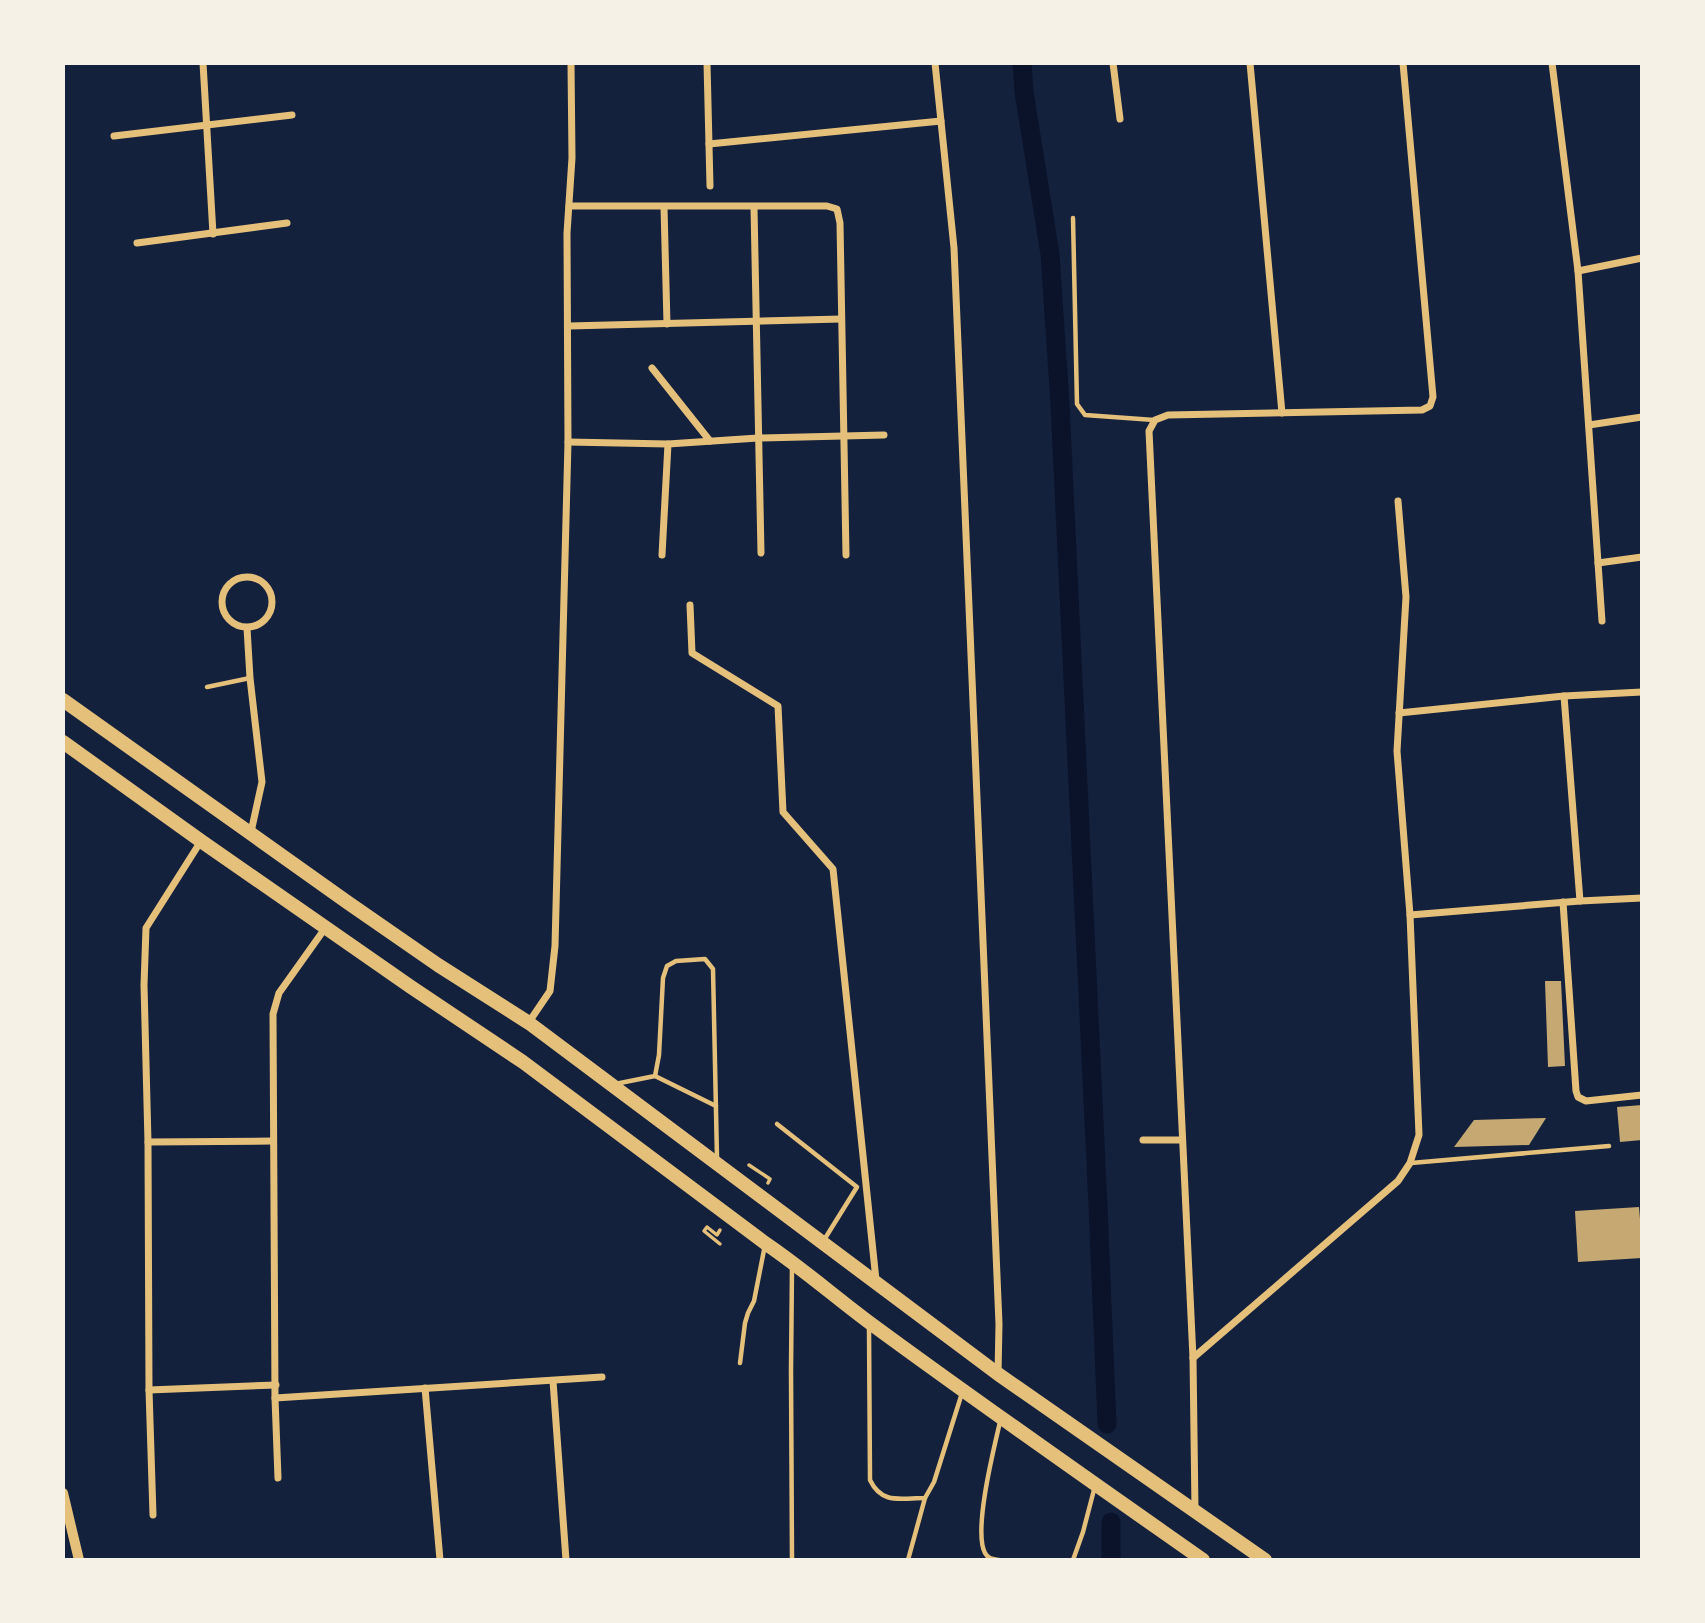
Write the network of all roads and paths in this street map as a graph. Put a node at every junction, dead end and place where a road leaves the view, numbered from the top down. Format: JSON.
{"nodes":[{"id":1,"x":203,"y":63,"type":"edge"},
{"id":2,"x":571,"y":63,"type":"edge"},
{"id":3,"x":707,"y":63,"type":"edge"},
{"id":4,"x":935,"y":63,"type":"edge"},
{"id":5,"x":1113,"y":63,"type":"edge"},
{"id":6,"x":1250,"y":63,"type":"edge"},
{"id":7,"x":1403,"y":63,"type":"edge"},
{"id":8,"x":1552,"y":63,"type":"edge"},
{"id":9,"x":292,"y":115,"type":"dead end"},
{"id":10,"x":1120,"y":119,"type":"dead end"},
{"id":11,"x":941,"y":121,"type":"junction"},
{"id":12,"x":207,"y":125,"type":"junction"},
{"id":13,"x":114,"y":135,"type":"dead end"},
{"id":14,"x":709,"y":144,"type":"junction"},
{"id":15,"x":710,"y":186,"type":"dead end"},
{"id":16,"x":569,"y":206,"type":"junction"},
{"id":17,"x":664,"y":207,"type":"junction"},
{"id":18,"x":754,"y":208,"type":"junction"},
{"id":19,"x":1073,"y":218,"type":"dead end"},
{"id":20,"x":287,"y":223,"type":"dead end"},
{"id":21,"x":214,"y":234,"type":"junction"},
{"id":22,"x":138,"y":243,"type":"dead end"},
{"id":23,"x":1642,"y":258,"type":"edge"},
{"id":24,"x":1578,"y":271,"type":"junction"},
{"id":25,"x":841,"y":319,"type":"junction"},
{"id":26,"x":756,"y":321,"type":"junction"},
{"id":27,"x":667,"y":324,"type":"junction"},
{"id":28,"x":569,"y":326,"type":"junction"},
{"id":29,"x":652,"y":368,"type":"dead end"},
{"id":30,"x":1282,"y":413,"type":"junction"},
{"id":31,"x":1642,"y":417,"type":"edge"},
{"id":32,"x":1155,"y":421,"type":"junction"},
{"id":33,"x":1589,"y":425,"type":"junction"},
{"id":34,"x":884,"y":435,"type":"dead end"},
{"id":35,"x":843,"y":436,"type":"junction"},
{"id":36,"x":758,"y":438,"type":"junction"},
{"id":37,"x":710,"y":441,"type":"junction"},
{"id":38,"x":568,"y":442,"type":"junction"},
{"id":39,"x":668,"y":444,"type":"junction"},
{"id":40,"x":1398,"y":502,"type":"dead end"},
{"id":41,"x":761,"y":553,"type":"dead end"},
{"id":42,"x":662,"y":555,"type":"dead end"},
{"id":43,"x":846,"y":555,"type":"dead end"},
{"id":44,"x":1642,"y":557,"type":"edge"},
{"id":45,"x":1598,"y":563,"type":"junction"},
{"id":46,"x":690,"y":605,"type":"dead end"},
{"id":47,"x":1602,"y":621,"type":"dead end"},
{"id":48,"x":247,"y":628,"type":"junction"},
{"id":49,"x":250,"y":678,"type":"junction"},
{"id":50,"x":207,"y":687,"type":"dead end"},
{"id":51,"x":1642,"y":692,"type":"edge"},
{"id":52,"x":1564,"y":696,"type":"junction"},
{"id":53,"x":63,"y":700,"type":"edge"},
{"id":54,"x":1399,"y":713,"type":"junction"},
{"id":55,"x":63,"y":742,"type":"edge"},
{"id":56,"x":251,"y":833,"type":"junction"},
{"id":57,"x":201,"y":841,"type":"junction"},
{"id":58,"x":1642,"y":898,"type":"edge"},
{"id":59,"x":1580,"y":901,"type":"junction"},
{"id":60,"x":1563,"y":902,"type":"junction"},
{"id":61,"x":1410,"y":915,"type":"junction"},
{"id":62,"x":326,"y":927,"type":"junction"},
{"id":63,"x":529,"y":1023,"type":"junction"},
{"id":64,"x":656,"y":1076,"type":"junction"},
{"id":65,"x":611,"y":1085,"type":"junction"},
{"id":66,"x":1642,"y":1095,"type":"edge"},
{"id":67,"x":716,"y":1105,"type":"junction"},
{"id":68,"x":777,"y":1124,"type":"dead end"},
{"id":69,"x":1143,"y":1140,"type":"dead end"},
{"id":70,"x":1182,"y":1140,"type":"junction"},
{"id":71,"x":273,"y":1141,"type":"junction"},
{"id":72,"x":148,"y":1142,"type":"junction"},
{"id":73,"x":1609,"y":1146,"type":"dead end"},
{"id":74,"x":1410,"y":1163,"type":"junction"},
{"id":75,"x":717,"y":1165,"type":"junction"},
{"id":76,"x":717,"y":1235,"type":"dead end"},
{"id":77,"x":765,"y":1243,"type":"junction"},
{"id":78,"x":822,"y":1243,"type":"junction"},
{"id":79,"x":720,"y":1244,"type":"dead end"},
{"id":80,"x":792,"y":1261,"type":"junction"},
{"id":81,"x":876,"y":1284,"type":"junction"},
{"id":82,"x":869,"y":1322,"type":"junction"},
{"id":83,"x":1193,"y":1358,"type":"junction"},
{"id":84,"x":740,"y":1363,"type":"dead end"},
{"id":85,"x":998,"y":1374,"type":"junction"},
{"id":86,"x":602,"y":1377,"type":"dead end"},
{"id":87,"x":554,"y":1381,"type":"junction"},
{"id":88,"x":276,"y":1385,"type":"junction"},
{"id":89,"x":425,"y":1388,"type":"junction"},
{"id":90,"x":963,"y":1389,"type":"junction"},
{"id":91,"x":149,"y":1390,"type":"junction"},
{"id":92,"x":275,"y":1398,"type":"junction"},
{"id":93,"x":1002,"y":1417,"type":"junction"},
{"id":94,"x":278,"y":1478,"type":"dead end"},
{"id":95,"x":1095,"y":1485,"type":"junction"},
{"id":96,"x":63,"y":1493,"type":"edge"},
{"id":97,"x":925,"y":1498,"type":"junction"},
{"id":98,"x":1195,"y":1510,"type":"junction"},
{"id":99,"x":153,"y":1515,"type":"dead end"},
{"id":100,"x":1201,"y":1559,"type":"edge"},
{"id":101,"x":79,"y":1560,"type":"edge"},
{"id":102,"x":440,"y":1560,"type":"edge"},
{"id":103,"x":566,"y":1560,"type":"edge"},
{"id":104,"x":793,"y":1560,"type":"edge"},
{"id":105,"x":908,"y":1560,"type":"edge"},
{"id":106,"x":999,"y":1560,"type":"edge"},
{"id":107,"x":1073,"y":1560,"type":"edge"},
{"id":108,"x":1265,"y":1560,"type":"edge"}],
"edges":[{"from":1,"to":12,"type":"street"},
{"from":2,"to":16,"type":"street"},
{"from":3,"to":14,"type":"street"},
{"from":4,"to":11,"type":"street"},
{"from":5,"to":10,"type":"street"},
{"from":6,"to":30,"type":"street"},
{"from":7,"to":30,"type":"street"},
{"from":8,"to":24,"type":"street"},
{"from":9,"to":12,"type":"street"},
{"from":11,"to":14,"type":"street"},
{"from":11,"to":85,"type":"street"},
{"from":12,"to":13,"type":"street"},
{"from":12,"to":21,"type":"street"},
{"from":14,"to":15,"type":"street"},
{"from":16,"to":17,"type":"street"},
{"from":16,"to":28,"type":"street"},
{"from":17,"to":18,"type":"street"},
{"from":17,"to":27,"type":"street"},
{"from":18,"to":25,"type":"street"},
{"from":18,"to":26,"type":"street"},
{"from":19,"to":32,"type":"lane"},
{"from":20,"to":21,"type":"street"},
{"from":21,"to":22,"type":"street"},
{"from":23,"to":24,"type":"street"},
{"from":24,"to":33,"type":"street"},
{"from":25,"to":26,"type":"street"},
{"from":25,"to":35,"type":"street"},
{"from":26,"to":27,"type":"street"},
{"from":26,"to":36,"type":"street"},
{"from":27,"to":28,"type":"street"},
{"from":28,"to":38,"type":"street"},
{"from":29,"to":37,"type":"street"},
{"from":30,"to":32,"type":"street"},
{"from":31,"to":33,"type":"street"},
{"from":32,"to":70,"type":"street"},
{"from":33,"to":45,"type":"street"},
{"from":34,"to":35,"type":"street"},
{"from":35,"to":36,"type":"street"},
{"from":35,"to":43,"type":"street"},
{"from":36,"to":37,"type":"street"},
{"from":36,"to":41,"type":"street"},
{"from":37,"to":39,"type":"street"},
{"from":38,"to":39,"type":"street"},
{"from":38,"to":63,"type":"street"},
{"from":39,"to":42,"type":"street"},
{"from":40,"to":54,"type":"street"},
{"from":44,"to":45,"type":"street"},
{"from":45,"to":47,"type":"street"},
{"from":46,"to":81,"type":"street"},
{"from":48,"to":48,"type":"street"},
{"from":48,"to":49,"type":"street"},
{"from":49,"to":50,"type":"lane"},
{"from":49,"to":56,"type":"street"},
{"from":51,"to":52,"type":"street"},
{"from":52,"to":54,"type":"street"},
{"from":52,"to":59,"type":"street"},
{"from":53,"to":56,"type":"main road"},
{"from":54,"to":61,"type":"street"},
{"from":55,"to":57,"type":"main road"},
{"from":56,"to":63,"type":"main road"},
{"from":57,"to":62,"type":"main road"},
{"from":57,"to":72,"type":"street"},
{"from":58,"to":59,"type":"street"},
{"from":59,"to":60,"type":"street"},
{"from":60,"to":61,"type":"street"},
{"from":60,"to":66,"type":"street"},
{"from":61,"to":74,"type":"street"},
{"from":62,"to":71,"type":"street"},
{"from":62,"to":77,"type":"main road"},
{"from":63,"to":65,"type":"main road"},
{"from":64,"to":65,"type":"lane"},
{"from":64,"to":67,"type":"lane"},
{"from":64,"to":67,"type":"lane"},
{"from":65,"to":75,"type":"main road"},
{"from":67,"to":75,"type":"lane"},
{"from":68,"to":78,"type":"lane"},
{"from":69,"to":70,"type":"street"},
{"from":70,"to":83,"type":"street"},
{"from":71,"to":72,"type":"street"},
{"from":71,"to":88,"type":"street"},
{"from":72,"to":91,"type":"street"},
{"from":73,"to":74,"type":"lane"},
{"from":74,"to":83,"type":"street"},
{"from":75,"to":78,"type":"main road"},
{"from":76,"to":79,"type":"path"},
{"from":77,"to":80,"type":"main road"},
{"from":77,"to":84,"type":"lane"},
{"from":78,"to":81,"type":"main road"},
{"from":80,"to":82,"type":"main road"},
{"from":80,"to":104,"type":"lane"},
{"from":81,"to":85,"type":"main road"},
{"from":82,"to":90,"type":"main road"},
{"from":82,"to":97,"type":"lane"},
{"from":83,"to":98,"type":"street"},
{"from":85,"to":98,"type":"main road"},
{"from":86,"to":87,"type":"street"},
{"from":87,"to":89,"type":"street"},
{"from":87,"to":103,"type":"street"},
{"from":88,"to":91,"type":"street"},
{"from":88,"to":92,"type":"street"},
{"from":89,"to":92,"type":"street"},
{"from":89,"to":102,"type":"street"},
{"from":90,"to":93,"type":"main road"},
{"from":90,"to":97,"type":"lane"},
{"from":91,"to":99,"type":"street"},
{"from":92,"to":94,"type":"street"},
{"from":93,"to":95,"type":"main road"},
{"from":93,"to":106,"type":"lane"},
{"from":95,"to":100,"type":"main road"},
{"from":95,"to":107,"type":"lane"},
{"from":96,"to":101,"type":"street"},
{"from":97,"to":105,"type":"lane"},
{"from":98,"to":108,"type":"main road"}]}
